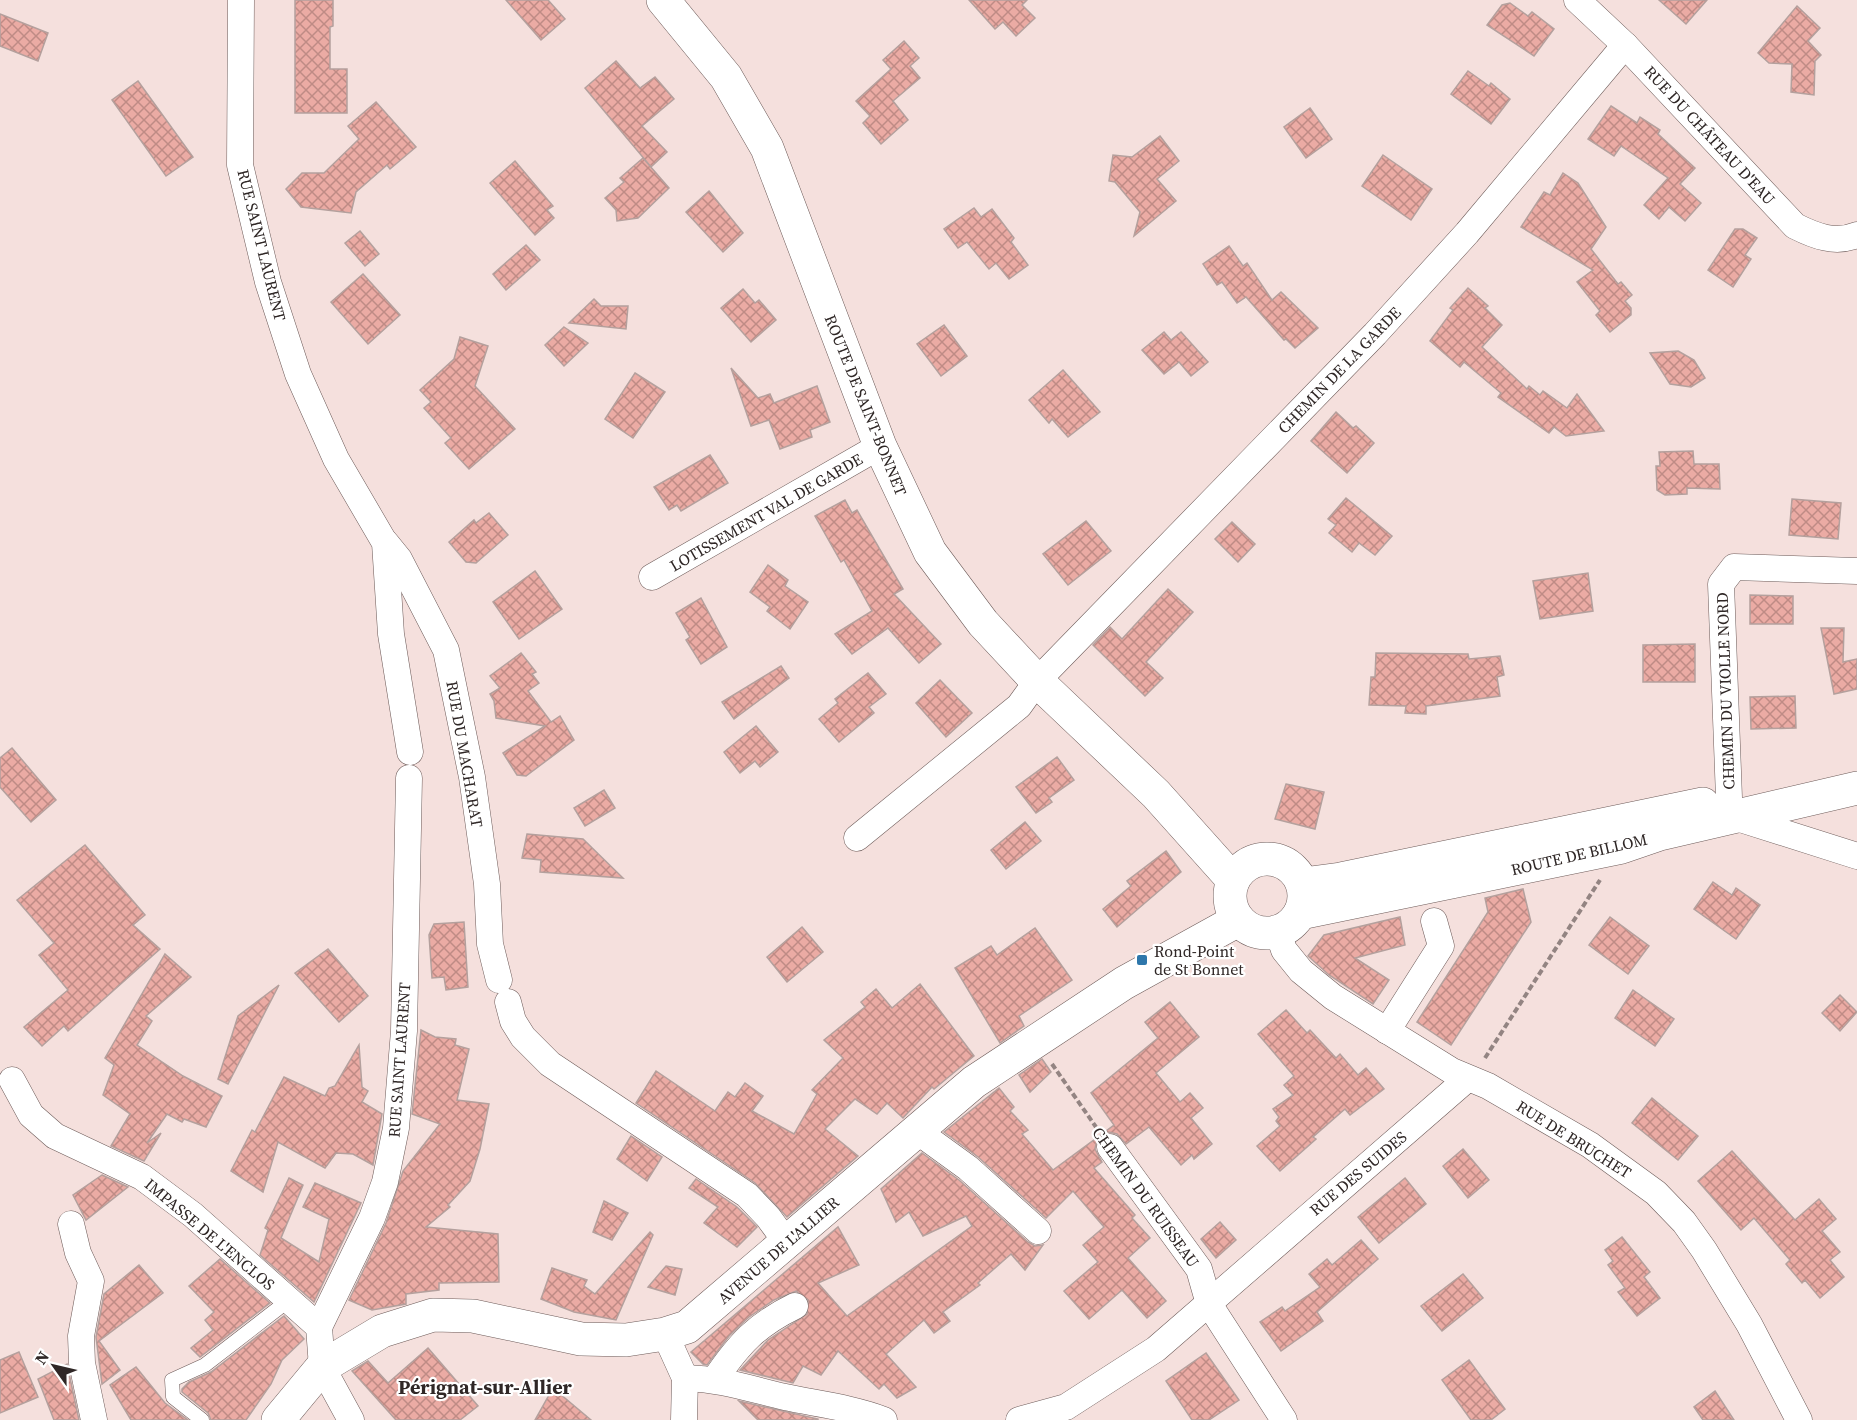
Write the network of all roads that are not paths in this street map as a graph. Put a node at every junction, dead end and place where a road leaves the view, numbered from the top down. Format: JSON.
{"nodes":[{"id":1,"x":241,"y":0,"type":"edge"},
{"id":2,"x":663,"y":0,"type":"edge"},
{"id":3,"x":1576,"y":0,"type":"edge"},
{"id":4,"x":1625,"y":45,"type":"junction"},
{"id":5,"x":1857,"y":235,"type":"edge"},
{"id":6,"x":880,"y":446,"type":"junction"},
{"id":7,"x":385,"y":543,"type":"junction"},
{"id":8,"x":1857,"y":570,"type":"edge"},
{"id":9,"x":652,"y":577,"type":"dead end"},
{"id":10,"x":1037,"y":681,"type":"junction"},
{"id":11,"x":410,"y":752,"type":"dead end"},
{"id":12,"x":1857,"y":770,"type":"edge"},
{"id":13,"x":409,"y":778,"type":"dead end"},
{"id":14,"x":1857,"y":788,"type":"edge"},
{"id":15,"x":1731,"y":807,"type":"junction"},
{"id":16,"x":857,"y":838,"type":"dead end"},
{"id":17,"x":1857,"y":856,"type":"edge"},
{"id":18,"x":1243,"y":870,"type":"junction"},
{"id":19,"x":1294,"y":910,"type":"junction"},
{"id":20,"x":1238,"y":920,"type":"junction"},
{"id":21,"x":1434,"y":921,"type":"dead end"},
{"id":22,"x":1387,"y":1031,"type":"junction"},
{"id":23,"x":1467,"y":1079,"type":"junction"},
{"id":24,"x":12,"y":1080,"type":"dead end"},
{"id":25,"x":917,"y":1131,"type":"junction"},
{"id":26,"x":1110,"y":1147,"type":"road end"},
{"id":27,"x":72,"y":1224,"type":"dead end"},
{"id":28,"x":1038,"y":1231,"type":"dead end"},
{"id":29,"x":787,"y":1243,"type":"junction"},
{"id":30,"x":289,"y":1300,"type":"junction"},
{"id":31,"x":1209,"y":1304,"type":"junction"},
{"id":32,"x":795,"y":1306,"type":"dead end"},
{"id":33,"x":320,"y":1327,"type":"junction"},
{"id":34,"x":665,"y":1334,"type":"junction"},
{"id":35,"x":322,"y":1367,"type":"junction"},
{"id":36,"x":685,"y":1378,"type":"junction"},
{"id":37,"x":716,"y":1378,"type":"junction"},
{"id":38,"x":94,"y":1420,"type":"edge"},
{"id":39,"x":202,"y":1420,"type":"edge"},
{"id":40,"x":278,"y":1420,"type":"edge"},
{"id":41,"x":351,"y":1420,"type":"edge"},
{"id":42,"x":684,"y":1420,"type":"edge"},
{"id":43,"x":884,"y":1420,"type":"edge"},
{"id":44,"x":1019,"y":1420,"type":"edge"},
{"id":45,"x":1284,"y":1420,"type":"edge"},
{"id":46,"x":1799,"y":1420,"type":"edge"}],
"edges":[{"from":1,"to":7,"type":"street","name":"RUE SAINT LAURENT"},
{"from":2,"to":6,"type":"main road","name":"ROUTE DE SAINT-BONNET"},
{"from":3,"to":4,"type":"street","name":"RUE DU CHÂTEAU D'EAU"},
{"from":4,"to":5,"type":"street","name":"RUE DU CHÂTEAU D'EAU"},
{"from":4,"to":10,"type":"street","name":"CHEMIN DE LA GARDE"},
{"from":6,"to":9,"type":"street","name":"LOTISSEMENT VAL DE GARDE"},
{"from":6,"to":10,"type":"main road","name":"ROUTE DE SAINT-BONNET"},
{"from":7,"to":11,"type":"street","name":"RUE SAINT LAURENT"},
{"from":7,"to":29,"type":"street","name":"RUE DU MACHARAT"},
{"from":8,"to":15,"type":"street","name":"CHEMIN DU VIOLLE NORD"},
{"from":10,"to":16,"type":"street","name":"CHEMIN DE LA GARDE"},
{"from":10,"to":18,"type":"main road","name":"ROUTE DE SAINT-BONNET"},
{"from":12,"to":15,"type":"main road","name":"ROUTE DE BILLOM"},
{"from":13,"to":33,"type":"street","name":"RUE SAINT LAURENT"},
{"from":14,"to":15,"type":"main road","name":"ROUTE DE BILLOM"},
{"from":15,"to":17,"type":"street"},
{"from":15,"to":19,"type":"main road","name":"ROUTE DE BILLOM"},
{"from":15,"to":19,"type":"main road","name":"ROUTE DE BILLOM"},
{"from":18,"to":19,"type":"main road"},
{"from":18,"to":20,"type":"main road"},
{"from":19,"to":20,"type":"main road"},
{"from":19,"to":22,"type":"street","name":"RUE DE BRUCHET"},
{"from":20,"to":25,"type":"main road","name":"AVENUE DE L'ALLIER"},
{"from":21,"to":22,"type":"street"},
{"from":22,"to":23,"type":"street","name":"RUE DE BRUCHET"},
{"from":23,"to":31,"type":"street","name":"RUE DES SUIDES"},
{"from":23,"to":46,"type":"street","name":"RUE DE BRUCHET"},
{"from":24,"to":30,"type":"street","name":"IMPASSE DE L'ENCLOS"},
{"from":25,"to":28,"type":"street"},
{"from":25,"to":29,"type":"main road","name":"AVENUE DE L'ALLIER"},
{"from":26,"to":31,"type":"street","name":"CHEMIN DU RUISSEAU"},
{"from":27,"to":38,"type":"street"},
{"from":29,"to":34,"type":"main road","name":"AVENUE DE L'ALLIER"},
{"from":30,"to":33,"type":"street","name":"IMPASSE DE L'ENCLOS"},
{"from":30,"to":39,"type":"lane"},
{"from":31,"to":44,"type":"street","name":"RUE DES SUIDES"},
{"from":31,"to":45,"type":"street","name":"CHEMIN DU RUISSEAU"},
{"from":32,"to":37,"type":"street"},
{"from":33,"to":35,"type":"street"},
{"from":34,"to":35,"type":"main road","name":"AVENUE DE L'ALLIER"},
{"from":34,"to":36,"type":"street"},
{"from":35,"to":40,"type":"main road","name":"AVENUE DE L'ALLIER"},
{"from":35,"to":41,"type":"street"},
{"from":36,"to":37,"type":"street"},
{"from":36,"to":42,"type":"street"},
{"from":37,"to":43,"type":"street"}]}
